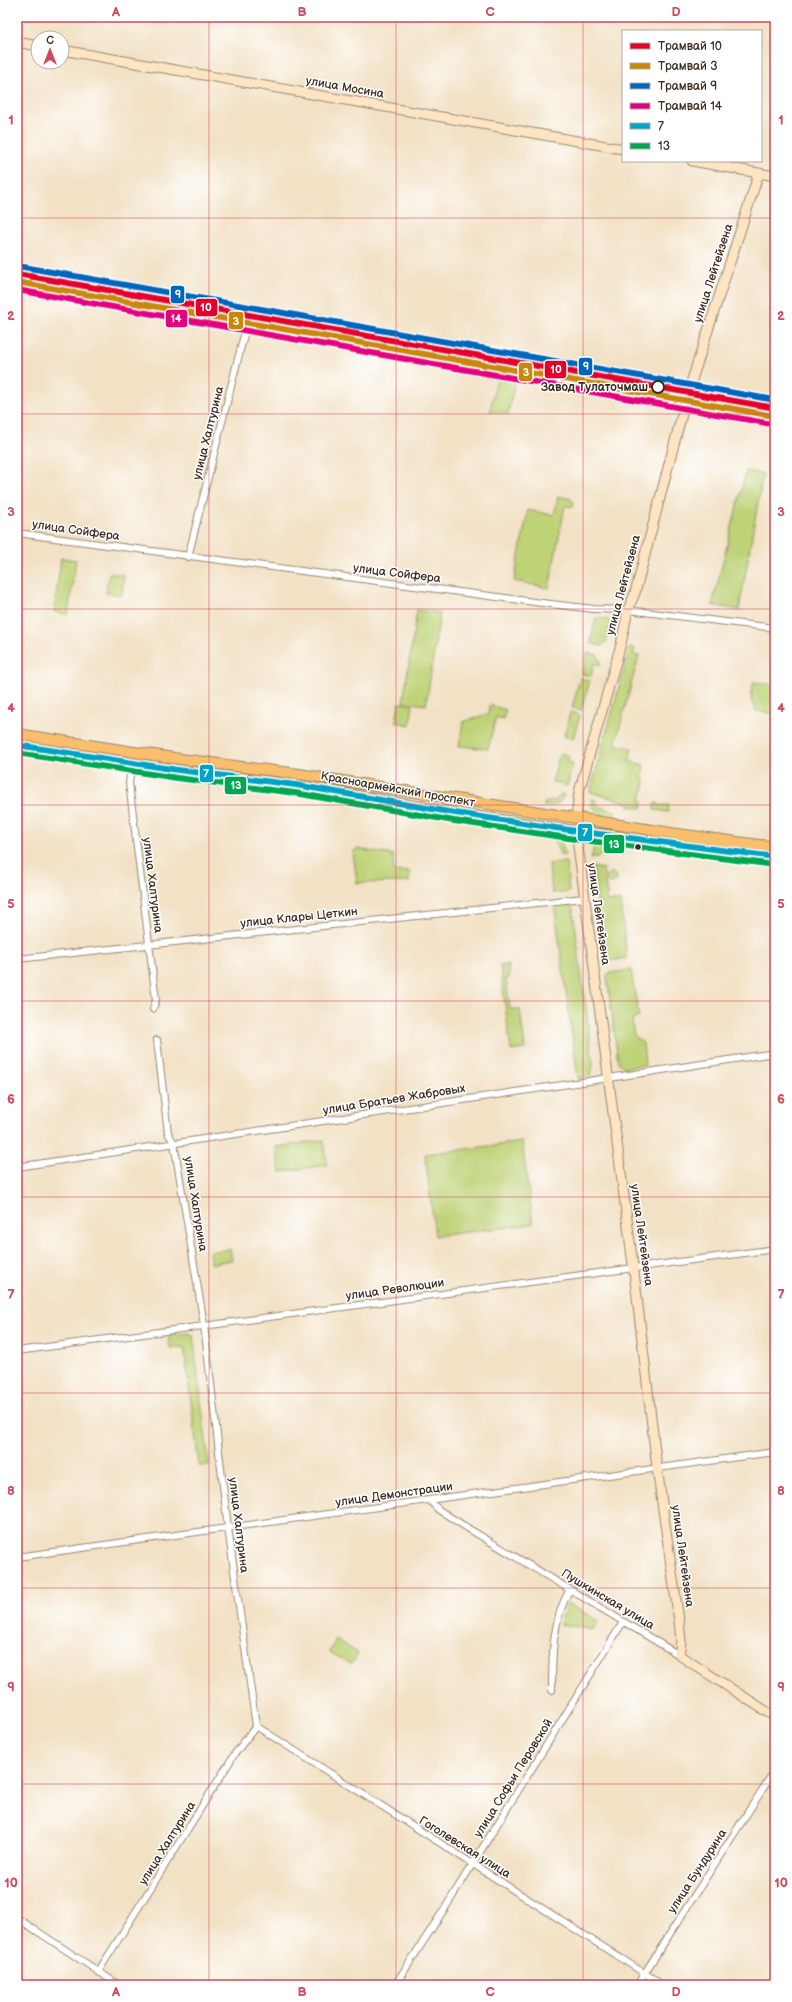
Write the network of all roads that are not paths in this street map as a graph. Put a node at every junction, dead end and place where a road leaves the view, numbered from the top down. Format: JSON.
{"nodes":[{"id":1,"x":17,"y":42,"type":"edge"},
{"id":2,"x":30,"y":44,"type":"edge"},
{"id":3,"x":70,"y":51,"type":"edge"},
{"id":4,"x":622,"y":149,"type":"edge"},
{"id":5,"x":698,"y":162,"type":"edge"},
{"id":6,"x":759,"y":173,"type":"junction"},
{"id":7,"x":775,"y":176,"type":"edge"},
{"id":8,"x":17,"y":276,"type":"edge"},
{"id":9,"x":249,"y":315,"type":"junction"},
{"id":10,"x":687,"y":395,"type":"junction"},
{"id":11,"x":775,"y":410,"type":"edge"},
{"id":12,"x":17,"y":532,"type":"edge"},
{"id":13,"x":188,"y":557,"type":"junction"},
{"id":14,"x":628,"y":610,"type":"junction"},
{"id":15,"x":775,"y":628,"type":"edge"},
{"id":16,"x":17,"y":734,"type":"edge"},
{"id":17,"x":17,"y":745,"type":"edge"},
{"id":18,"x":132,"y":764,"type":"junction"},
{"id":19,"x":576,"y":818,"type":"junction"},
{"id":20,"x":576,"y":831,"type":"junction"},
{"id":21,"x":775,"y":848,"type":"edge"},
{"id":22,"x":775,"y":858,"type":"edge"},
{"id":23,"x":584,"y":898,"type":"junction"},
{"id":24,"x":149,"y":945,"type":"junction"},
{"id":25,"x":17,"y":959,"type":"edge"},
{"id":26,"x":153,"y":1009,"type":"dead end"},
{"id":27,"x":157,"y":1040,"type":"dead end"},
{"id":28,"x":775,"y":1053,"type":"edge"},
{"id":29,"x":608,"y":1078,"type":"junction"},
{"id":30,"x":174,"y":1143,"type":"junction"},
{"id":31,"x":17,"y":1166,"type":"edge"},
{"id":32,"x":775,"y":1249,"type":"edge"},
{"id":33,"x":633,"y":1268,"type":"junction"},
{"id":34,"x":204,"y":1325,"type":"junction"},
{"id":35,"x":17,"y":1351,"type":"edge"},
{"id":36,"x":775,"y":1452,"type":"edge"},
{"id":37,"x":657,"y":1468,"type":"junction"},
{"id":38,"x":430,"y":1500,"type":"junction"},
{"id":39,"x":228,"y":1528,"type":"junction"},
{"id":40,"x":17,"y":1557,"type":"edge"},
{"id":41,"x":570,"y":1589,"type":"junction"},
{"id":42,"x":623,"y":1622,"type":"junction"},
{"id":43,"x":679,"y":1655,"type":"junction"},
{"id":44,"x":552,"y":1690,"type":"dead end"},
{"id":45,"x":775,"y":1717,"type":"edge"},
{"id":46,"x":256,"y":1726,"type":"junction"},
{"id":47,"x":775,"y":1770,"type":"edge"},
{"id":48,"x":472,"y":1864,"type":"junction"},
{"id":49,"x":17,"y":1918,"type":"edge"},
{"id":50,"x":98,"y":1972,"type":"junction"},
{"id":51,"x":644,"y":1973,"type":"junction"},
{"id":52,"x":118,"y":1985,"type":"edge"},
{"id":53,"x":395,"y":1985,"type":"edge"},
{"id":54,"x":637,"y":1985,"type":"edge"},
{"id":55,"x":663,"y":1985,"type":"edge"}],
"edges":[{"from":1,"to":2,"type":"street"},
{"from":3,"to":4,"type":"street","name":"улица Мосина"},
{"from":5,"to":6,"type":"street"},
{"from":6,"to":7,"type":"street"},
{"from":6,"to":10,"type":"street","name":"улица Лейтейзена"},
{"from":8,"to":9,"type":"street"},
{"from":9,"to":10,"type":"street"},
{"from":9,"to":13,"type":"street","name":"улица Халтурина"},
{"from":10,"to":11,"type":"street"},
{"from":10,"to":14,"type":"street","name":"улица Лейтейзена"},
{"from":12,"to":13,"type":"street","name":"улица Сойфера"},
{"from":13,"to":14,"type":"street","name":"улица Сойфера"},
{"from":14,"to":15,"type":"street","name":"улица Сойфера"},
{"from":14,"to":19,"type":"street","name":"улица Лейтейзена"},
{"from":16,"to":19,"type":"main road","name":"Красноармейский проспект"},
{"from":17,"to":18,"type":"main road","name":"Красноармейский проспект"},
{"from":18,"to":20,"type":"main road","name":"Красноармейский проспект"},
{"from":18,"to":24,"type":"street","name":"улица Халтурина"},
{"from":19,"to":20,"type":"main road","name":"улица Лейтейзена"},
{"from":19,"to":21,"type":"main road","name":"Красноармейский проспект"},
{"from":20,"to":22,"type":"main road","name":"Красноармейский проспект"},
{"from":20,"to":23,"type":"street","name":"улица Лейтейзена"},
{"from":23,"to":24,"type":"street","name":"улица Клары Цеткин"},
{"from":23,"to":29,"type":"street","name":"улица Лейтейзена"},
{"from":24,"to":25,"type":"street","name":"улица Клары Цеткин"},
{"from":24,"to":26,"type":"street","name":"улица Халтурина"},
{"from":27,"to":30,"type":"street","name":"улица Халтурина"},
{"from":28,"to":29,"type":"street","name":"улица Братьев Жабровых"},
{"from":29,"to":30,"type":"street","name":"улица Братьев Жабровых"},
{"from":29,"to":33,"type":"street","name":"улица Лейтейзена"},
{"from":30,"to":31,"type":"street","name":"улица Братьев Жабровых"},
{"from":30,"to":34,"type":"street","name":"улица Халтурина"},
{"from":32,"to":33,"type":"street","name":"улица Революции"},
{"from":33,"to":34,"type":"street","name":"улица Революции"},
{"from":33,"to":37,"type":"street","name":"улица Лейтейзена"},
{"from":34,"to":35,"type":"street","name":"улица Революции"},
{"from":34,"to":39,"type":"street","name":"улица Халтурина"},
{"from":36,"to":37,"type":"street","name":"улица Демонстрации"},
{"from":37,"to":38,"type":"street","name":"улица Демонстрации"},
{"from":37,"to":43,"type":"street","name":"улица Лейтейзена"},
{"from":38,"to":39,"type":"street","name":"улица Демонстрации"},
{"from":38,"to":41,"type":"street","name":"Пушкинская улица"},
{"from":39,"to":40,"type":"street","name":"улица Демонстрации"},
{"from":39,"to":46,"type":"street","name":"улица Халтурина"},
{"from":41,"to":42,"type":"street","name":"Пушкинская улица"},
{"from":41,"to":44,"type":"street"},
{"from":42,"to":43,"type":"street","name":"Пушкинская улица"},
{"from":42,"to":48,"type":"street","name":"улица Софьи Перовской"},
{"from":43,"to":45,"type":"street","name":"Пушкинская улица"},
{"from":46,"to":48,"type":"street","name":"Гоголевская улица"},
{"from":46,"to":50,"type":"street","name":"улица Халтурина"},
{"from":47,"to":51,"type":"street","name":"улица Бундурина"},
{"from":48,"to":51,"type":"street","name":"Гоголевская улица"},
{"from":48,"to":53,"type":"street","name":"улица Софьи Перовской"},
{"from":49,"to":50,"type":"street"},
{"from":50,"to":52,"type":"street"},
{"from":51,"to":54,"type":"street","name":"улица Бундурина"},
{"from":51,"to":55,"type":"street","name":"Гоголевская улица"}]}
